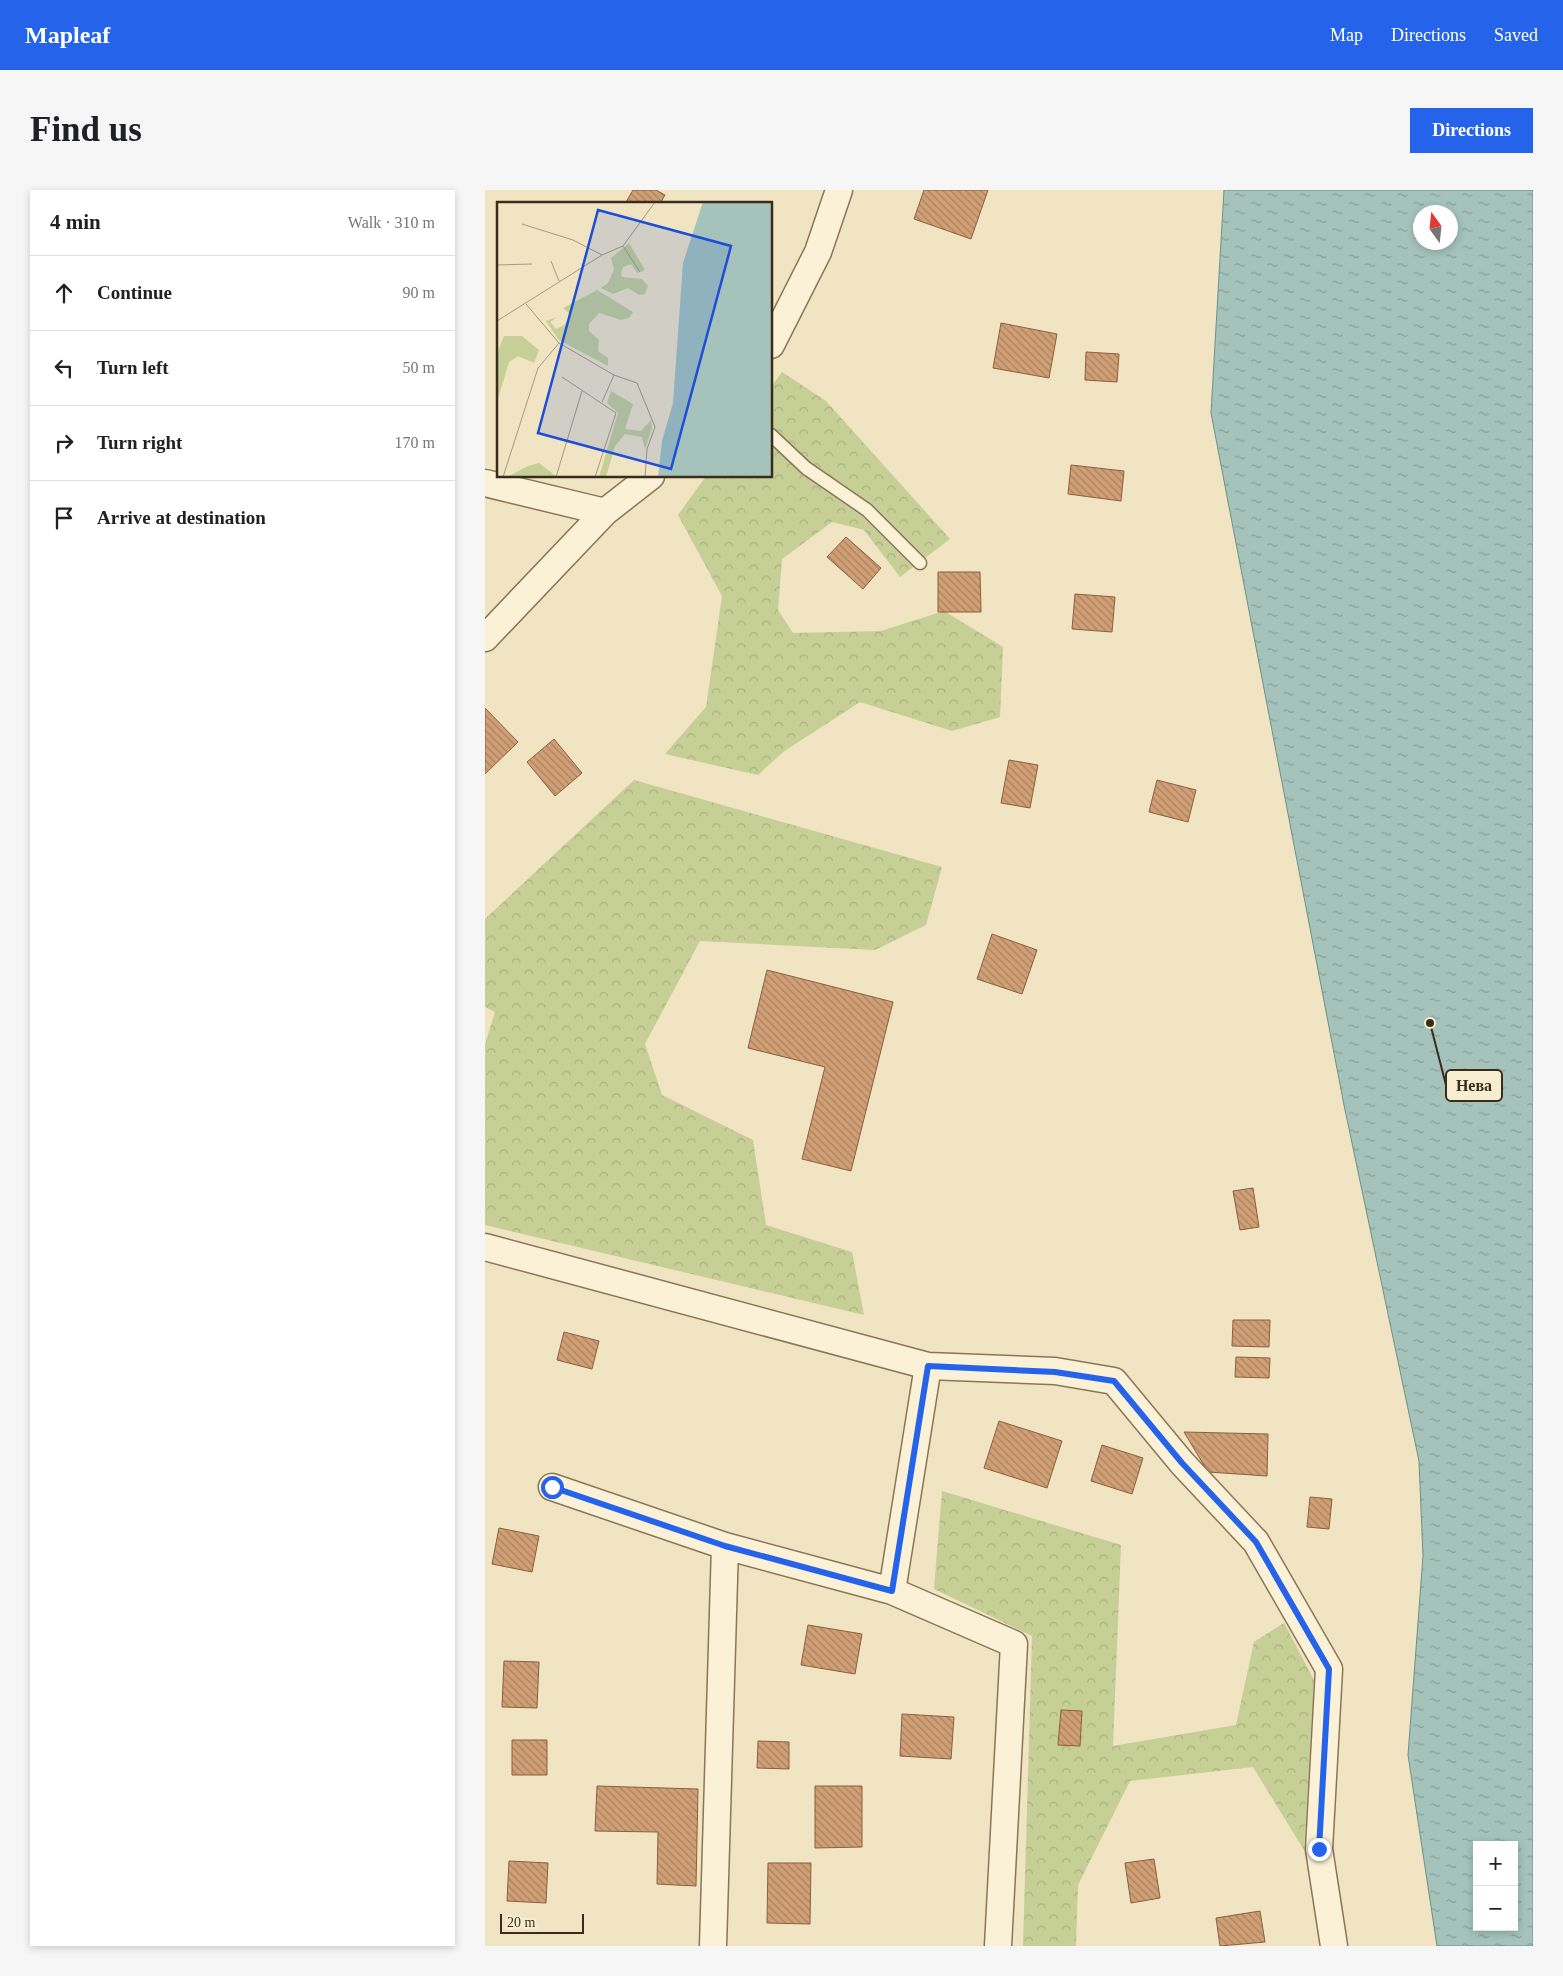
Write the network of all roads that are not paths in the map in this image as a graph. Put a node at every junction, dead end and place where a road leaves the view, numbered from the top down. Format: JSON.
{"nodes":[{"id":1,"x":839,"y":190,"type":"edge"},
{"id":2,"x":773,"y":341,"type":"edge"},
{"id":3,"x":773,"y":437,"type":"edge"},
{"id":4,"x":648,"y":478,"type":"edge"},
{"id":5,"x":485,"y":483,"type":"edge"},
{"id":6,"x":605,"y":512,"type":"junction"},
{"id":7,"x":920,"y":563,"type":"dead end"},
{"id":8,"x":485,"y":638,"type":"edge"},
{"id":9,"x":485,"y":1247,"type":"edge"},
{"id":10,"x":928,"y":1366,"type":"junction"},
{"id":11,"x":552,"y":1487,"type":"dead end"},
{"id":12,"x":725,"y":1546,"type":"junction"},
{"id":13,"x":892,"y":1591,"type":"junction"},
{"id":14,"x":713,"y":1946,"type":"edge"},
{"id":15,"x":998,"y":1946,"type":"edge"},
{"id":16,"x":1333,"y":1946,"type":"edge"}],
"edges":[{"from":1,"to":2,"type":"street"},
{"from":3,"to":7,"type":"lane"},
{"from":4,"to":6,"type":"street"},
{"from":5,"to":6,"type":"street"},
{"from":6,"to":8,"type":"street"},
{"from":9,"to":10,"type":"street"},
{"from":10,"to":13,"type":"street"},
{"from":10,"to":16,"type":"street"},
{"from":11,"to":12,"type":"street"},
{"from":12,"to":13,"type":"street"},
{"from":12,"to":14,"type":"street"},
{"from":13,"to":15,"type":"street"}]}
